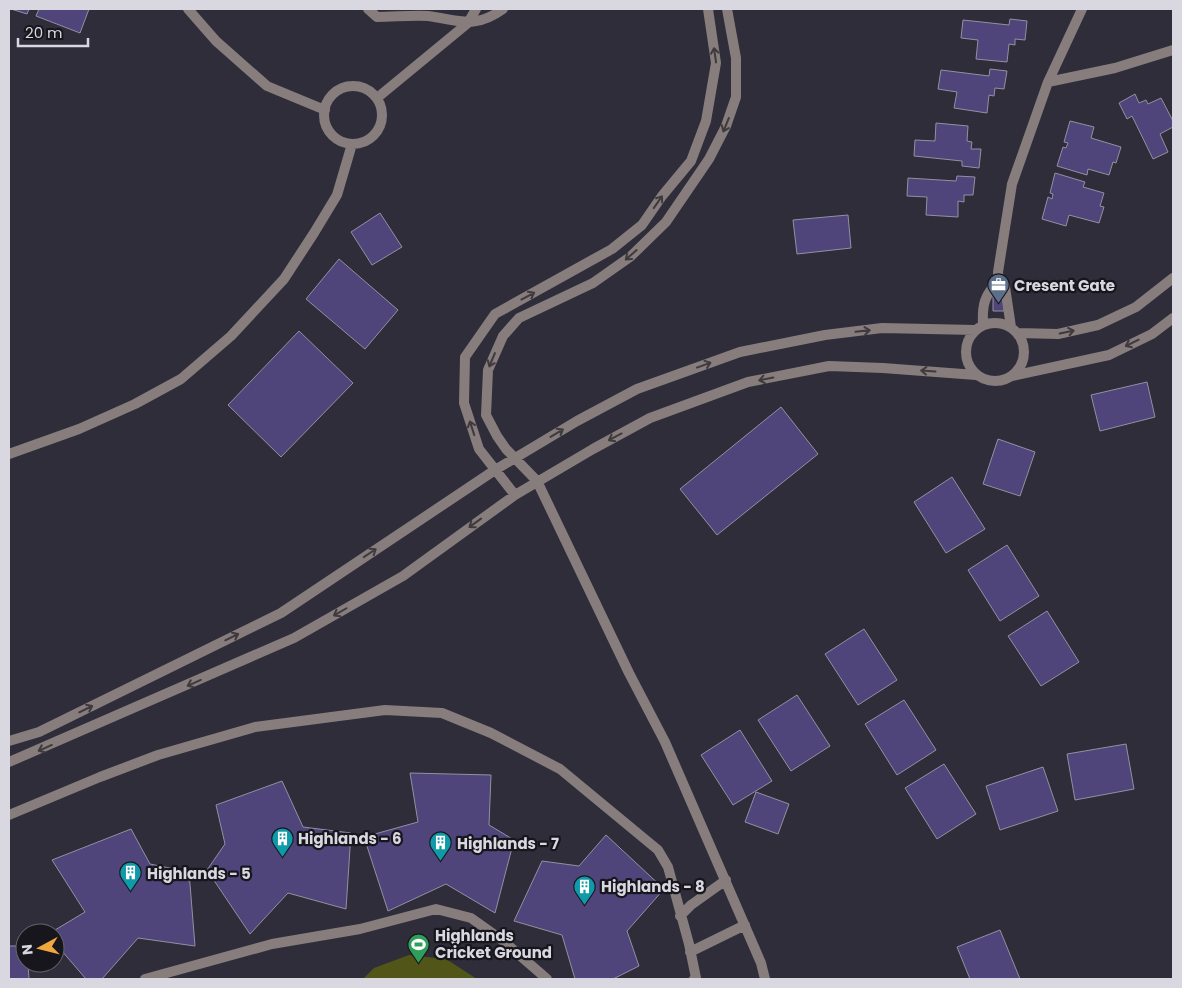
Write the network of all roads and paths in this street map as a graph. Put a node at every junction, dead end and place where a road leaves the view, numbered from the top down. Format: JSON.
{"nodes":[{"id":1,"x":188,"y":9,"type":"edge"},
{"id":2,"x":368,"y":9,"type":"edge"},
{"id":3,"x":476,"y":9,"type":"edge"},
{"id":4,"x":503,"y":9,"type":"edge"},
{"id":5,"x":708,"y":9,"type":"edge"},
{"id":6,"x":727,"y":9,"type":"edge"},
{"id":7,"x":1082,"y":9,"type":"edge"},
{"id":8,"x":468,"y":23,"type":"junction"},
{"id":9,"x":1173,"y":50,"type":"edge"},
{"id":10,"x":1048,"y":82,"type":"junction"},
{"id":11,"x":377,"y":98,"type":"junction"},
{"id":12,"x":325,"y":110,"type":"junction"},
{"id":13,"x":352,"y":144,"type":"junction"},
{"id":14,"x":1173,"y":278,"type":"edge"},
{"id":15,"x":999,"y":282,"type":"junction"},
{"id":16,"x":1173,"y":318,"type":"edge"},
{"id":17,"x":979,"y":327,"type":"junction"},
{"id":18,"x":1015,"y":330,"type":"junction"},
{"id":19,"x":976,"y":375,"type":"junction"},
{"id":20,"x":1012,"y":376,"type":"junction"},
{"id":21,"x":9,"y":454,"type":"edge"},
{"id":22,"x":515,"y":458,"type":"junction"},
{"id":23,"x":495,"y":470,"type":"junction"},
{"id":24,"x":537,"y":481,"type":"junction"},
{"id":25,"x":515,"y":495,"type":"junction"},
{"id":26,"x":9,"y":741,"type":"edge"},
{"id":27,"x":9,"y":762,"type":"edge"},
{"id":28,"x":9,"y":816,"type":"edge"},
{"id":29,"x":726,"y":880,"type":"junction"},
{"id":30,"x":680,"y":916,"type":"junction"},
{"id":31,"x":745,"y":925,"type":"junction"},
{"id":32,"x":690,"y":952,"type":"junction"},
{"id":33,"x":145,"y":979,"type":"edge"},
{"id":34,"x":547,"y":979,"type":"edge"},
{"id":35,"x":696,"y":979,"type":"edge"},
{"id":36,"x":765,"y":979,"type":"edge"}],
"edges":[{"from":1,"to":12,"type":"street"},
{"from":2,"to":8,"type":"street"},
{"from":3,"to":8,"type":"street"},
{"from":4,"to":8,"type":"street"},
{"from":23,"to":5,"type":"street","one_way":true},
{"from":6,"to":22,"type":"street","one_way":true},
{"from":7,"to":10,"type":"street"},
{"from":8,"to":11,"type":"street"},
{"from":9,"to":10,"type":"street"},
{"from":10,"to":15,"type":"street"},
{"from":11,"to":12,"type":"street"},
{"from":11,"to":13,"type":"street"},
{"from":12,"to":13,"type":"street"},
{"from":13,"to":21,"type":"street"},
{"from":18,"to":14,"type":"street","one_way":true},
{"from":15,"to":17,"type":"street"},
{"from":15,"to":18,"type":"street"},
{"from":16,"to":20,"type":"street","one_way":true},
{"from":17,"to":18,"type":"street"},
{"from":17,"to":19,"type":"street"},
{"from":22,"to":17,"type":"street","one_way":true},
{"from":18,"to":20,"type":"street"},
{"from":19,"to":20,"type":"street"},
{"from":19,"to":24,"type":"street","one_way":true},
{"from":22,"to":23,"type":"street"},
{"from":22,"to":24,"type":"street"},
{"from":23,"to":25,"type":"street"},
{"from":26,"to":23,"type":"street","one_way":true},
{"from":24,"to":25,"type":"street"},
{"from":24,"to":29,"type":"street"},
{"from":25,"to":27,"type":"street","one_way":true},
{"from":28,"to":30,"type":"street"},
{"from":29,"to":30,"type":"street"},
{"from":29,"to":31,"type":"street"},
{"from":30,"to":32,"type":"street"},
{"from":31,"to":32,"type":"street"},
{"from":31,"to":36,"type":"street"},
{"from":32,"to":35,"type":"street"},
{"from":33,"to":34,"type":"street"}]}
